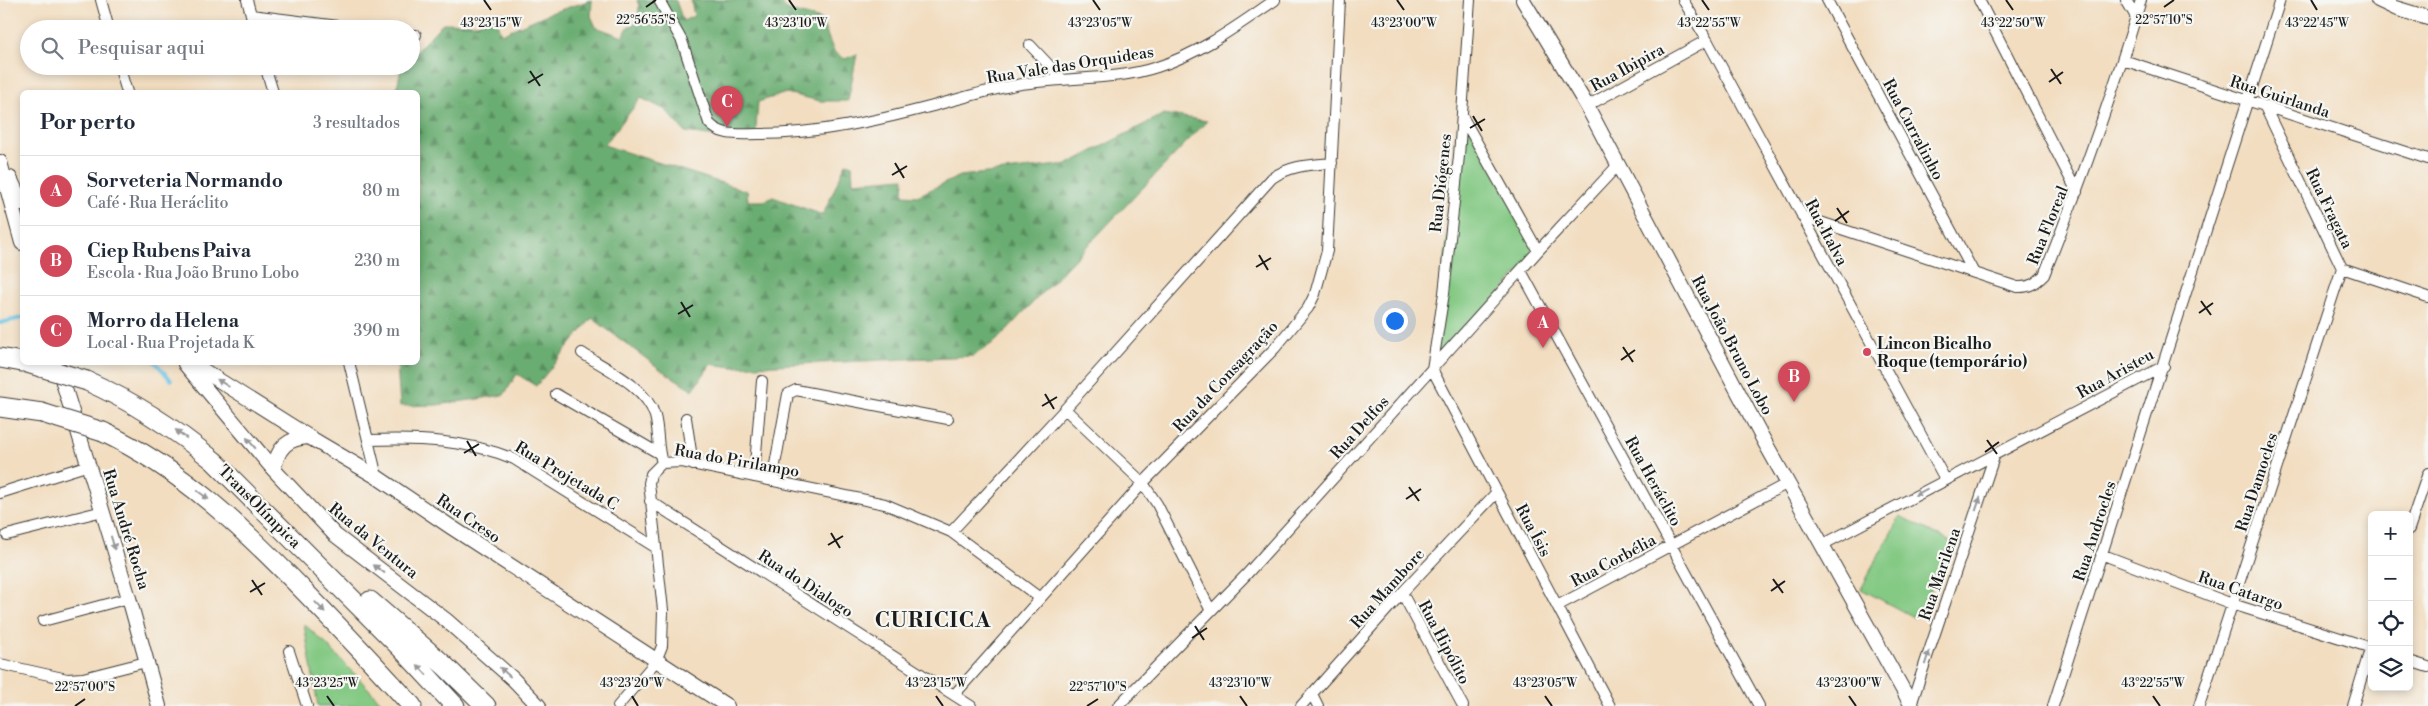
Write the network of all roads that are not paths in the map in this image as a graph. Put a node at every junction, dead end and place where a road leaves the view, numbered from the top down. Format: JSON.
{"nodes":[{"id":1,"x":101,"y":0,"type":"edge"},
{"id":2,"x":246,"y":0,"type":"edge"},
{"id":3,"x":659,"y":0,"type":"edge"},
{"id":4,"x":1275,"y":0,"type":"edge"},
{"id":5,"x":1340,"y":0,"type":"edge"},
{"id":6,"x":1470,"y":0,"type":"edge"},
{"id":7,"x":1523,"y":0,"type":"edge"},
{"id":8,"x":1683,"y":0,"type":"edge"},
{"id":9,"x":1827,"y":0,"type":"edge"},
{"id":10,"x":1979,"y":0,"type":"edge"},
{"id":11,"x":2126,"y":0,"type":"edge"},
{"id":12,"x":2141,"y":0,"type":"edge"},
{"id":13,"x":2280,"y":0,"type":"edge"},
{"id":14,"x":2378,"y":0,"type":"edge"},
{"id":15,"x":251,"y":15,"type":"junction"},
{"id":16,"x":2136,"y":17,"type":"junction"},
{"id":17,"x":2428,"y":18,"type":"edge"},
{"id":18,"x":107,"y":20,"type":"edge"},
{"id":19,"x":252,"y":20,"type":"edge"},
{"id":20,"x":291,"y":20,"type":"edge"},
{"id":21,"x":1707,"y":40,"type":"junction"},
{"id":22,"x":1030,"y":45,"type":"dead end"},
{"id":23,"x":2123,"y":60,"type":"junction"},
{"id":24,"x":122,"y":75,"type":"edge"},
{"id":25,"x":268,"y":75,"type":"edge"},
{"id":26,"x":1062,"y":79,"type":"junction"},
{"id":27,"x":126,"y":90,"type":"edge"},
{"id":28,"x":272,"y":90,"type":"edge"},
{"id":29,"x":2247,"y":100,"type":"junction"},
{"id":30,"x":1587,"y":106,"type":"junction"},
{"id":31,"x":2265,"y":107,"type":"junction"},
{"id":32,"x":1462,"y":115,"type":"junction"},
{"id":33,"x":2428,"y":159,"type":"edge"},
{"id":34,"x":0,"y":162,"type":"edge"},
{"id":35,"x":1332,"y":164,"type":"junction"},
{"id":36,"x":1618,"y":166,"type":"junction"},
{"id":37,"x":2077,"y":192,"type":"junction"},
{"id":38,"x":5,"y":196,"type":"edge"},
{"id":39,"x":20,"y":198,"type":"edge"},
{"id":40,"x":1802,"y":216,"type":"junction"},
{"id":41,"x":20,"y":237,"type":"edge"},
{"id":42,"x":1538,"y":251,"type":"junction"},
{"id":43,"x":2342,"y":268,"type":"junction"},
{"id":44,"x":1521,"y":271,"type":"junction"},
{"id":45,"x":1974,"y":273,"type":"junction"},
{"id":46,"x":2428,"y":297,"type":"edge"},
{"id":47,"x":582,"y":353,"type":"dead end"},
{"id":48,"x":0,"y":358,"type":"edge"},
{"id":49,"x":20,"y":362,"type":"edge"},
{"id":50,"x":36,"y":365,"type":"edge"},
{"id":51,"x":58,"y":365,"type":"edge"},
{"id":52,"x":186,"y":365,"type":"edge"},
{"id":53,"x":195,"y":365,"type":"edge"},
{"id":54,"x":350,"y":365,"type":"edge"},
{"id":55,"x":2164,"y":366,"type":"junction"},
{"id":56,"x":1432,"y":369,"type":"junction"},
{"id":57,"x":762,"y":381,"type":"dead end"},
{"id":58,"x":556,"y":394,"type":"dead end"},
{"id":59,"x":0,"y":408,"type":"edge"},
{"id":60,"x":1065,"y":409,"type":"junction"},
{"id":61,"x":686,"y":418,"type":"dead end"},
{"id":62,"x":948,"y":419,"type":"dead end"},
{"id":63,"x":309,"y":438,"type":"junction"},
{"id":64,"x":368,"y":440,"type":"junction"},
{"id":65,"x":1996,"y":454,"type":"junction"},
{"id":66,"x":661,"y":458,"type":"junction"},
{"id":67,"x":693,"y":464,"type":"junction"},
{"id":68,"x":89,"y":465,"type":"junction"},
{"id":69,"x":274,"y":470,"type":"junction"},
{"id":70,"x":2428,"y":473,"type":"edge"},
{"id":71,"x":376,"y":476,"type":"junction"},
{"id":72,"x":754,"y":477,"type":"junction"},
{"id":73,"x":1945,"y":479,"type":"junction"},
{"id":74,"x":772,"y":481,"type":"junction"},
{"id":75,"x":1143,"y":483,"type":"junction"},
{"id":76,"x":1788,"y":483,"type":"junction"},
{"id":77,"x":1497,"y":492,"type":"junction"},
{"id":78,"x":0,"y":493,"type":"edge"},
{"id":79,"x":650,"y":501,"type":"junction"},
{"id":80,"x":103,"y":511,"type":"junction"},
{"id":81,"x":2413,"y":517,"type":"edge"},
{"id":82,"x":286,"y":531,"type":"junction"},
{"id":83,"x":951,"y":532,"type":"junction"},
{"id":84,"x":7,"y":535,"type":"dead end"},
{"id":85,"x":1672,"y":545,"type":"junction"},
{"id":86,"x":1822,"y":545,"type":"junction"},
{"id":87,"x":655,"y":547,"type":"junction"},
{"id":88,"x":2101,"y":554,"type":"junction"},
{"id":89,"x":1402,"y":593,"type":"junction"},
{"id":90,"x":129,"y":598,"type":"junction"},
{"id":91,"x":1040,"y":598,"type":"junction"},
{"id":92,"x":2232,"y":604,"type":"junction"},
{"id":93,"x":1557,"y":606,"type":"junction"},
{"id":94,"x":1211,"y":611,"type":"junction"},
{"id":95,"x":43,"y":622,"type":"dead end"},
{"id":96,"x":2368,"y":645,"type":"edge"},
{"id":97,"x":289,"y":651,"type":"dead end"},
{"id":98,"x":2368,"y":656,"type":"edge"},
{"id":99,"x":656,"y":661,"type":"junction"},
{"id":100,"x":146,"y":662,"type":"junction"},
{"id":101,"x":2413,"y":662,"type":"edge"},
{"id":102,"x":0,"y":664,"type":"edge"},
{"id":103,"x":2428,"y":667,"type":"edge"},
{"id":104,"x":1312,"y":694,"type":"junction"},
{"id":105,"x":954,"y":695,"type":"junction"},
{"id":106,"x":1912,"y":705,"type":"edge"},
{"id":107,"x":159,"y":706,"type":"edge"},
{"id":108,"x":307,"y":706,"type":"edge"},
{"id":109,"x":412,"y":706,"type":"edge"},
{"id":110,"x":455,"y":706,"type":"edge"},
{"id":111,"x":486,"y":706,"type":"edge"},
{"id":112,"x":539,"y":706,"type":"edge"},
{"id":113,"x":618,"y":706,"type":"edge"},
{"id":114,"x":726,"y":706,"type":"edge"},
{"id":115,"x":972,"y":706,"type":"edge"},
{"id":116,"x":1118,"y":706,"type":"edge"},
{"id":117,"x":1301,"y":706,"type":"edge"},
{"id":118,"x":1318,"y":706,"type":"edge"},
{"id":119,"x":1462,"y":706,"type":"edge"},
{"id":120,"x":1610,"y":706,"type":"edge"},
{"id":121,"x":1759,"y":706,"type":"edge"},
{"id":122,"x":2053,"y":706,"type":"edge"},
{"id":123,"x":2200,"y":706,"type":"edge"},
{"id":124,"x":2353,"y":706,"type":"edge"}],
"edges":[{"from":1,"to":18,"type":"street"},
{"from":2,"to":15,"type":"street"},
{"from":3,"to":26,"type":"street","name":"Rua Vale das Orquideas"},
{"from":4,"to":26,"type":"street","name":"Rua Vale das Orquideas"},
{"from":5,"to":35,"type":"street","name":"Rua da Consagração"},
{"from":6,"to":32,"type":"street","name":"Rua Diógenes"},
{"from":7,"to":30,"type":"street","name":"Rua João Bruno Lobo"},
{"from":8,"to":21,"type":"street","name":"Rua Italva"},
{"from":9,"to":45,"type":"street","name":"Rua Curralinho"},
{"from":10,"to":37,"type":"street"},
{"from":11,"to":16,"type":"street"},
{"from":12,"to":16,"type":"street","name":"Rua Floreal"},
{"from":13,"to":29,"type":"street","name":"Rua Aristeu"},
{"from":14,"to":17,"type":"street"},
{"from":15,"to":19,"type":"street"},
{"from":15,"to":20,"type":"street"},
{"from":16,"to":23,"type":"street","name":"Rua Floreal"},
{"from":21,"to":30,"type":"street","name":"Rua Ibipira"},
{"from":21,"to":40,"type":"street","name":"Rua Italva"},
{"from":22,"to":26,"type":"street"},
{"from":23,"to":29,"type":"street","name":"Rua Guirlanda"},
{"from":23,"to":37,"type":"street","name":"Rua Floreal"},
{"from":24,"to":27,"type":"street"},
{"from":25,"to":28,"type":"street"},
{"from":29,"to":31,"type":"street","name":"Rua Guirlanda"},
{"from":29,"to":55,"type":"street","name":"Rua Aristeu"},
{"from":30,"to":36,"type":"street","name":"Rua João Bruno Lobo"},
{"from":31,"to":33,"type":"street","name":"Rua Guirlanda"},
{"from":31,"to":43,"type":"street","name":"Rua Fragata"},
{"from":32,"to":42,"type":"street"},
{"from":32,"to":56,"type":"street","name":"Rua Diógenes"},
{"from":34,"to":38,"type":"street"},
{"from":34,"to":39,"type":"street"},
{"from":35,"to":60,"type":"street"},
{"from":35,"to":75,"type":"street","name":"Rua da Consagração"},
{"from":36,"to":42,"type":"street","name":"Rua Delfos"},
{"from":36,"to":76,"type":"street","name":"Rua João Bruno Lobo"},
{"from":37,"to":45,"type":"street","name":"Rua Floreal"},
{"from":38,"to":41,"type":"street"},
{"from":40,"to":45,"type":"street","name":"Rua Floreal"},
{"from":40,"to":73,"type":"street","name":"Rua Italva"},
{"from":42,"to":44,"type":"street","name":"Rua Delfos"},
{"from":43,"to":46,"type":"street","name":"Rua Fragata"},
{"from":43,"to":92,"type":"street","name":"Rua Damocles"},
{"from":44,"to":56,"type":"street","name":"Rua Delfos"},
{"from":44,"to":85,"type":"street","name":"Rua Heráclito"},
{"from":47,"to":66,"type":"street"},
{"from":48,"to":49,"type":"highway"},
{"from":82,"to":50,"type":"highway","name":"TransOlímpica","one_way":true,"bridge":true},
{"from":51,"to":68,"type":"street","name":"Rua André Rocha"},
{"from":69,"to":52,"type":"street","name":"Rua da Ventura","one_way":true},
{"from":63,"to":53,"type":"street","name":"Rua Creso","one_way":true},
{"from":54,"to":64,"type":"street"},
{"from":55,"to":65,"type":"street","name":"Rua Aristeu"},
{"from":55,"to":88,"type":"street","name":"Rua Androcles"},
{"from":56,"to":77,"type":"street","name":"Rua Ísis"},
{"from":56,"to":94,"type":"street","name":"Rua Delfos"},
{"from":57,"to":72,"type":"street"},
{"from":58,"to":66,"type":"street"},
{"from":59,"to":109,"type":"highway","name":"TransOlímpica","one_way":true,"bridge":true},
{"from":60,"to":75,"type":"street"},
{"from":60,"to":83,"type":"street"},
{"from":61,"to":67,"type":"street"},
{"from":62,"to":74,"type":"street"},
{"from":63,"to":69,"type":"street"},
{"from":63,"to":71,"type":"street","name":"Rua Creso"},
{"from":64,"to":71,"type":"street"},
{"from":64,"to":87,"type":"street","name":"Rua Projetada C"},
{"from":65,"to":73,"type":"street","name":"Rua Aristeu"},
{"from":106,"to":65,"type":"street","name":"Rua Marilena","one_way":true},
{"from":66,"to":67,"type":"street","name":"Rua do Pirilampo"},
{"from":66,"to":79,"type":"street","name":"Rua do Pirilampo"},
{"from":67,"to":72,"type":"street","name":"Rua do Pirilampo"},
{"from":68,"to":78,"type":"street"},
{"from":68,"to":80,"type":"street","name":"Rua André Rocha"},
{"from":112,"to":69,"type":"street","name":"Rua da Ventura","one_way":true},
{"from":70,"to":81,"type":"street"},
{"from":71,"to":99,"type":"street","name":"Rua Creso"},
{"from":72,"to":74,"type":"street","name":"Rua do Pirilampo"},
{"from":73,"to":86,"type":"street","name":"Rua Aristeu","one_way":true},
{"from":74,"to":83,"type":"street","name":"Rua do Pirilampo"},
{"from":75,"to":91,"type":"street","name":"Rua da Consagração"},
{"from":75,"to":94,"type":"street"},
{"from":76,"to":85,"type":"street","name":"Rua Corbélia"},
{"from":76,"to":86,"type":"street","name":"Rua João Bruno Lobo"},
{"from":77,"to":89,"type":"street","name":"Rua Mambore"},
{"from":77,"to":93,"type":"street","name":"Rua Ísis"},
{"from":79,"to":87,"type":"street","name":"Rua do Pirilampo"},
{"from":79,"to":105,"type":"street","name":"Rua do Dialogo"},
{"from":80,"to":84,"type":"street"},
{"from":80,"to":90,"type":"street","name":"Rua André Rocha","one_way":true},
{"from":110,"to":82,"type":"highway","name":"TransOlímpica","one_way":true},
{"from":82,"to":111,"type":"highway"},
{"from":83,"to":91,"type":"street","name":"Rua do Pirilampo"},
{"from":85,"to":93,"type":"street","name":"Rua Corbélia"},
{"from":85,"to":121,"type":"street","name":"Rua Heráclito"},
{"from":86,"to":106,"type":"street","name":"Rua João Bruno Lobo"},
{"from":87,"to":99,"type":"street","name":"Rua do Pirilampo"},
{"from":88,"to":92,"type":"street","name":"Rua Catargo"},
{"from":88,"to":122,"type":"street","name":"Rua Androcles"},
{"from":89,"to":104,"type":"street","name":"Rua Mambore"},
{"from":89,"to":119,"type":"street","name":"Rua Hipólito"},
{"from":90,"to":95,"type":"street"},
{"from":90,"to":100,"type":"street","name":"Rua André Rocha"},
{"from":91,"to":105,"type":"street","name":"Rua da Consagração"},
{"from":92,"to":96,"type":"street","name":"Rua Catargo"},
{"from":92,"to":123,"type":"street","name":"Rua Damocles"},
{"from":93,"to":120,"type":"street","name":"Rua Ísis"},
{"from":94,"to":116,"type":"street","name":"Rua Delfos"},
{"from":97,"to":108,"type":"street"},
{"from":98,"to":124,"type":"street"},
{"from":99,"to":113,"type":"street","name":"Rua do Pirilampo"},
{"from":99,"to":114,"type":"street","name":"Rua Creso"},
{"from":100,"to":102,"type":"street"},
{"from":100,"to":107,"type":"street","name":"Rua André Rocha"},
{"from":101,"to":103,"type":"street"},
{"from":104,"to":117,"type":"street","name":"Rua Mambore"},
{"from":104,"to":118,"type":"street"},
{"from":105,"to":115,"type":"street","name":"Rua do Dialogo"}]}
